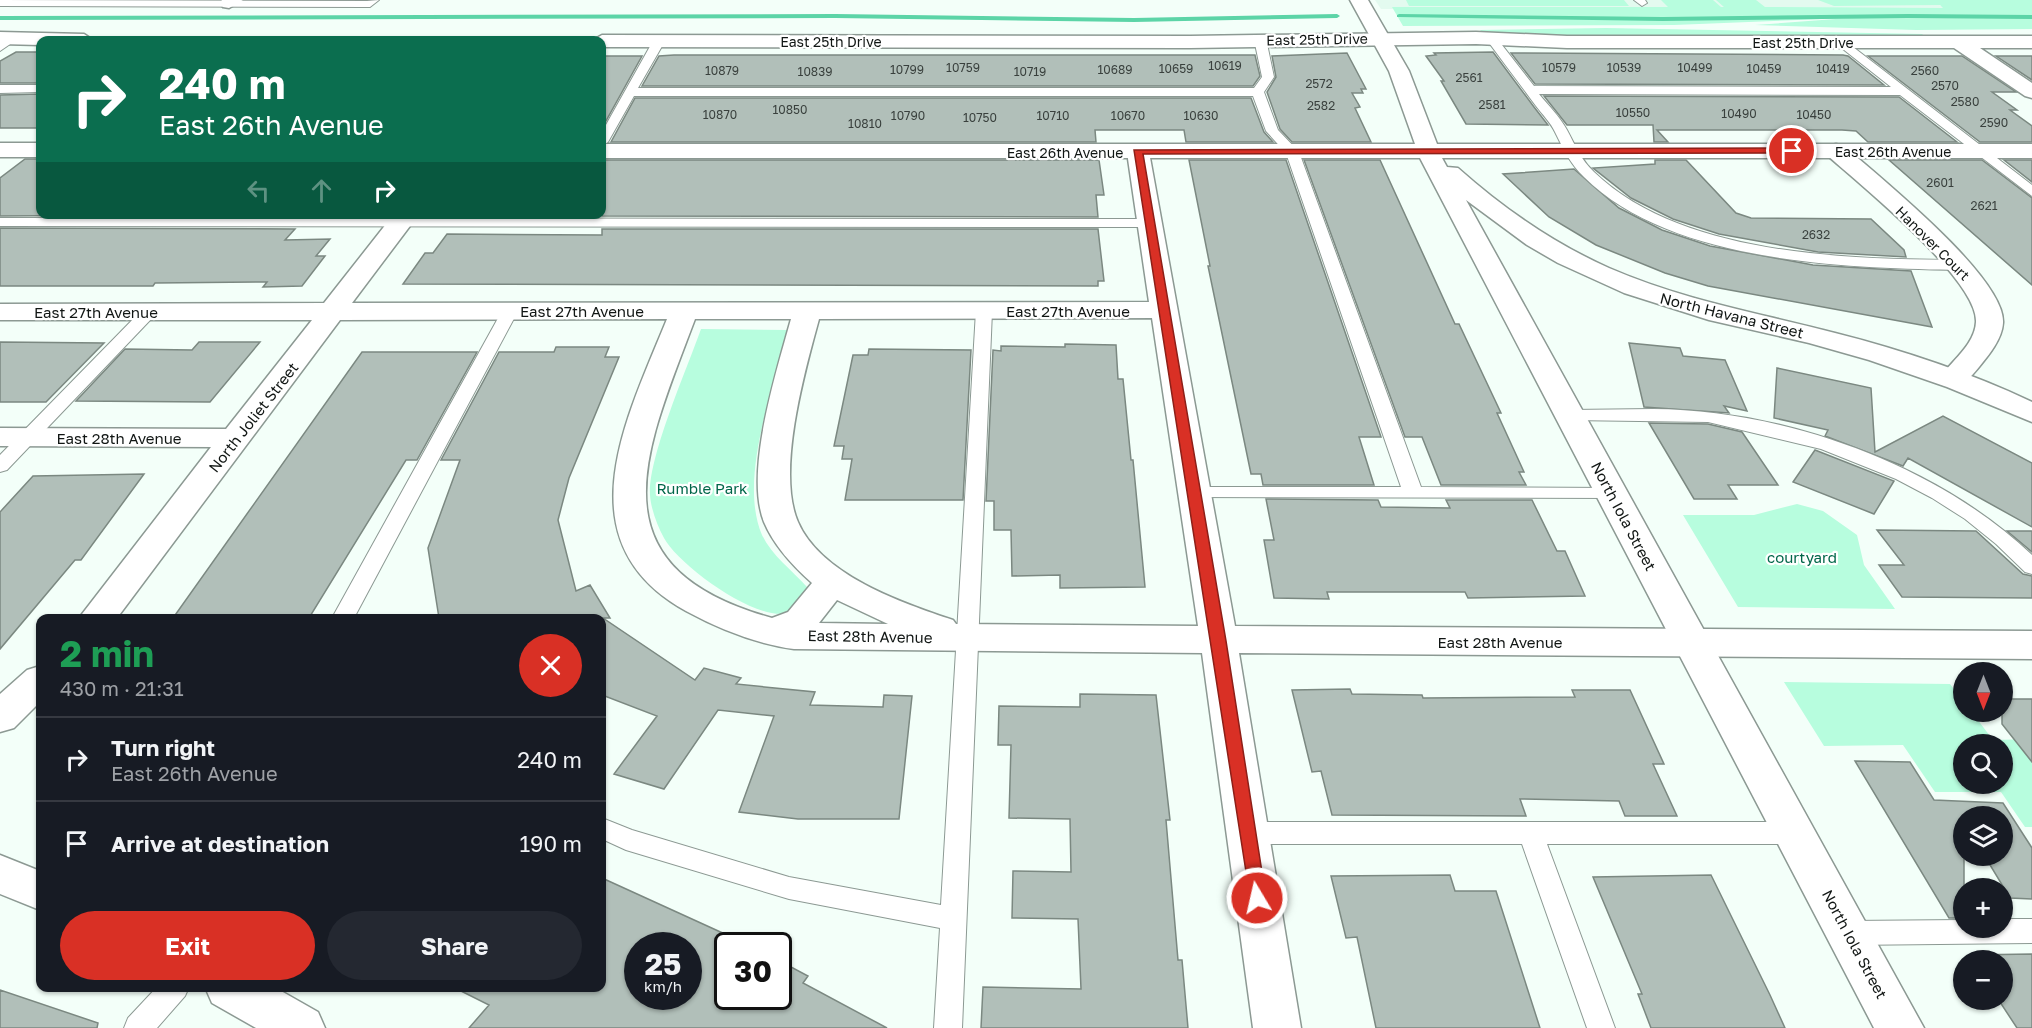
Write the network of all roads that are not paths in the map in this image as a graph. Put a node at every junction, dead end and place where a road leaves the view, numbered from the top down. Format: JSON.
{"nodes":[{"id":1,"x":374,"y":0,"type":"edge"},
{"id":2,"x":1359,"y":0,"type":"edge"},
{"id":3,"x":92,"y":2,"type":"edge"},
{"id":4,"x":232,"y":2,"type":"edge"},
{"id":5,"x":0,"y":3,"type":"edge"},
{"id":6,"x":1381,"y":38,"type":"junction"},
{"id":7,"x":1491,"y":38,"type":"junction"},
{"id":8,"x":1260,"y":39,"type":"junction"},
{"id":9,"x":4,"y":41,"type":"edge"},
{"id":10,"x":36,"y":41,"type":"edge"},
{"id":11,"x":606,"y":41,"type":"edge"},
{"id":12,"x":659,"y":41,"type":"junction"},
{"id":13,"x":1840,"y":42,"type":"junction"},
{"id":14,"x":2032,"y":42,"type":"edge"},
{"id":15,"x":1960,"y":43,"type":"junction"},
{"id":16,"x":0,"y":89,"type":"edge"},
{"id":17,"x":36,"y":89,"type":"edge"},
{"id":18,"x":1532,"y":90,"type":"junction"},
{"id":19,"x":1902,"y":90,"type":"junction"},
{"id":20,"x":630,"y":92,"type":"junction"},
{"id":21,"x":1258,"y":92,"type":"junction"},
{"id":22,"x":2032,"y":92,"type":"edge"},
{"id":23,"x":606,"y":135,"type":"edge"},
{"id":24,"x":0,"y":150,"type":"edge"},
{"id":25,"x":36,"y":150,"type":"edge"},
{"id":26,"x":606,"y":151,"type":"edge"},
{"id":27,"x":1836,"y":151,"type":"junction"},
{"id":28,"x":1980,"y":151,"type":"junction"},
{"id":29,"x":2032,"y":151,"type":"edge"},
{"id":30,"x":1138,"y":152,"type":"junction"},
{"id":31,"x":1292,"y":152,"type":"junction"},
{"id":32,"x":1428,"y":152,"type":"junction"},
{"id":33,"x":1571,"y":152,"type":"junction"},
{"id":34,"x":2032,"y":192,"type":"edge"},
{"id":35,"x":404,"y":219,"type":"edge"},
{"id":36,"x":0,"y":222,"type":"edge"},
{"id":37,"x":1149,"y":223,"type":"junction"},
{"id":38,"x":1960,"y":265,"type":"junction"},
{"id":39,"x":1164,"y":310,"type":"junction"},
{"id":40,"x":334,"y":311,"type":"junction"},
{"id":41,"x":510,"y":311,"type":"junction"},
{"id":42,"x":684,"y":311,"type":"junction"},
{"id":43,"x":807,"y":311,"type":"junction"},
{"id":44,"x":984,"y":311,"type":"junction"},
{"id":45,"x":0,"y":312,"type":"edge"},
{"id":46,"x":149,"y":312,"type":"junction"},
{"id":47,"x":1953,"y":379,"type":"junction"},
{"id":48,"x":2032,"y":413,"type":"edge"},
{"id":49,"x":1570,"y":415,"type":"junction"},
{"id":50,"x":14,"y":437,"type":"edge"},
{"id":51,"x":238,"y":438,"type":"junction"},
{"id":52,"x":0,"y":466,"type":"edge"},
{"id":53,"x":1194,"y":493,"type":"junction"},
{"id":54,"x":1413,"y":494,"type":"junction"},
{"id":55,"x":1612,"y":494,"type":"junction"},
{"id":56,"x":2032,"y":567,"type":"edge"},
{"id":57,"x":833,"y":581,"type":"junction"},
{"id":58,"x":100,"y":614,"type":"edge"},
{"id":59,"x":345,"y":614,"type":"edge"},
{"id":60,"x":773,"y":632,"type":"junction"},
{"id":61,"x":968,"y":638,"type":"junction"},
{"id":62,"x":1219,"y":641,"type":"junction"},
{"id":63,"x":1693,"y":642,"type":"junction"},
{"id":64,"x":2032,"y":645,"type":"edge"},
{"id":65,"x":36,"y":684,"type":"edge"},
{"id":66,"x":0,"y":717,"type":"edge"},
{"id":67,"x":606,"y":830,"type":"edge"},
{"id":68,"x":1247,"y":833,"type":"junction"},
{"id":69,"x":1531,"y":833,"type":"junction"},
{"id":70,"x":1795,"y":833,"type":"junction"},
{"id":71,"x":0,"y":874,"type":"edge"},
{"id":72,"x":36,"y":889,"type":"edge"},
{"id":73,"x":954,"y":919,"type":"junction"},
{"id":74,"x":2032,"y":932,"type":"edge"},
{"id":75,"x":1848,"y":933,"type":"junction"},
{"id":76,"x":170,"y":992,"type":"edge"},
{"id":77,"x":238,"y":992,"type":"edge"},
{"id":78,"x":138,"y":1028,"type":"edge"},
{"id":79,"x":301,"y":1028,"type":"edge"},
{"id":80,"x":948,"y":1028,"type":"edge"},
{"id":81,"x":1276,"y":1028,"type":"edge"},
{"id":82,"x":1601,"y":1028,"type":"edge"},
{"id":83,"x":1900,"y":1028,"type":"edge"}],
"edges":[{"from":1,"to":4,"type":"lane"},
{"from":2,"to":6,"type":"street","name":"North Iola Street"},
{"from":3,"to":4,"type":"lane"},
{"from":3,"to":5,"type":"lane"},
{"from":6,"to":7,"type":"street","name":"East 25th Drive"},
{"from":6,"to":8,"type":"street","name":"East 25th Drive"},
{"from":6,"to":32,"type":"street","name":"North Iola Street"},
{"from":7,"to":13,"type":"street","name":"East 25th Drive"},
{"from":7,"to":18,"type":"lane"},
{"from":8,"to":12,"type":"street","name":"East 25th Drive"},
{"from":8,"to":21,"type":"lane"},
{"from":9,"to":10,"type":"street"},
{"from":11,"to":12,"type":"street","name":"East 25th Drive"},
{"from":12,"to":20,"type":"lane"},
{"from":13,"to":15,"type":"street","name":"East 25th Drive"},
{"from":13,"to":19,"type":"lane"},
{"from":14,"to":15,"type":"street","name":"East 25th Drive"},
{"from":15,"to":22,"type":"street"},
{"from":16,"to":17,"type":"lane"},
{"from":18,"to":19,"type":"lane"},
{"from":18,"to":33,"type":"lane"},
{"from":19,"to":28,"type":"lane"},
{"from":20,"to":21,"type":"lane"},
{"from":20,"to":23,"type":"lane"},
{"from":21,"to":31,"type":"lane"},
{"from":24,"to":25,"type":"street"},
{"from":26,"to":30,"type":"street","name":"East 26th Avenue"},
{"from":27,"to":28,"type":"street","name":"East 26th Avenue"},
{"from":27,"to":33,"type":"street","name":"East 26th Avenue"},
{"from":27,"to":38,"type":"street","name":"Hanover Court"},
{"from":28,"to":29,"type":"street","name":"East 26th Avenue"},
{"from":28,"to":34,"type":"lane"},
{"from":30,"to":31,"type":"street","name":"East 26th Avenue"},
{"from":30,"to":37,"type":"street"},
{"from":31,"to":32,"type":"street","name":"East 26th Avenue"},
{"from":31,"to":54,"type":"lane"},
{"from":32,"to":33,"type":"street","name":"East 26th Avenue"},
{"from":32,"to":47,"type":"street","name":"North Havana Street"},
{"from":32,"to":49,"type":"street","name":"North Iola Street"},
{"from":33,"to":38,"type":"lane"},
{"from":35,"to":36,"type":"lane"},
{"from":35,"to":37,"type":"lane"},
{"from":35,"to":40,"type":"street","name":"North Joliet Street"},
{"from":37,"to":39,"type":"street"},
{"from":38,"to":47,"type":"street","name":"Hanover Court"},
{"from":39,"to":44,"type":"street","name":"East 27th Avenue"},
{"from":39,"to":53,"type":"street"},
{"from":40,"to":41,"type":"street","name":"East 27th Avenue"},
{"from":40,"to":46,"type":"street","name":"East 27th Avenue"},
{"from":40,"to":51,"type":"street","name":"North Joliet Street"},
{"from":41,"to":42,"type":"street","name":"East 27th Avenue"},
{"from":41,"to":59,"type":"lane"},
{"from":42,"to":43,"type":"street","name":"East 27th Avenue"},
{"from":42,"to":60,"type":"street","name":"East 28th Avenue"},
{"from":43,"to":44,"type":"street","name":"East 27th Avenue"},
{"from":43,"to":57,"type":"street","name":"East 28th Avenue"},
{"from":44,"to":61,"type":"lane"},
{"from":45,"to":46,"type":"street","name":"East 27th Avenue"},
{"from":46,"to":50,"type":"lane"},
{"from":47,"to":48,"type":"street","name":"North Havana Street"},
{"from":49,"to":55,"type":"street","name":"North Iola Street"},
{"from":49,"to":56,"type":"lane"},
{"from":50,"to":51,"type":"street","name":"East 28th Avenue"},
{"from":50,"to":52,"type":"lane"},
{"from":51,"to":58,"type":"street","name":"North Joliet Street"},
{"from":53,"to":54,"type":"lane"},
{"from":53,"to":62,"type":"street"},
{"from":54,"to":55,"type":"lane"},
{"from":55,"to":63,"type":"street","name":"North Iola Street"},
{"from":57,"to":60,"type":"street"},
{"from":57,"to":61,"type":"street","name":"East 28th Avenue"},
{"from":60,"to":61,"type":"street","name":"East 28th Avenue"},
{"from":61,"to":62,"type":"street","name":"East 28th Avenue"},
{"from":61,"to":73,"type":"lane"},
{"from":62,"to":63,"type":"street","name":"East 28th Avenue"},
{"from":62,"to":68,"type":"street"},
{"from":63,"to":64,"type":"street","name":"East 28th Avenue"},
{"from":63,"to":70,"type":"street","name":"North Iola Street"},
{"from":65,"to":66,"type":"street"},
{"from":67,"to":73,"type":"lane"},
{"from":68,"to":69,"type":"lane"},
{"from":68,"to":81,"type":"street"},
{"from":69,"to":70,"type":"lane"},
{"from":69,"to":82,"type":"lane"},
{"from":70,"to":75,"type":"street","name":"North Iola Street"},
{"from":71,"to":72,"type":"street"},
{"from":73,"to":80,"type":"lane"},
{"from":74,"to":75,"type":"lane"},
{"from":75,"to":83,"type":"street","name":"North Iola Street"},
{"from":76,"to":78,"type":"lane"},
{"from":77,"to":79,"type":"street"}]}
